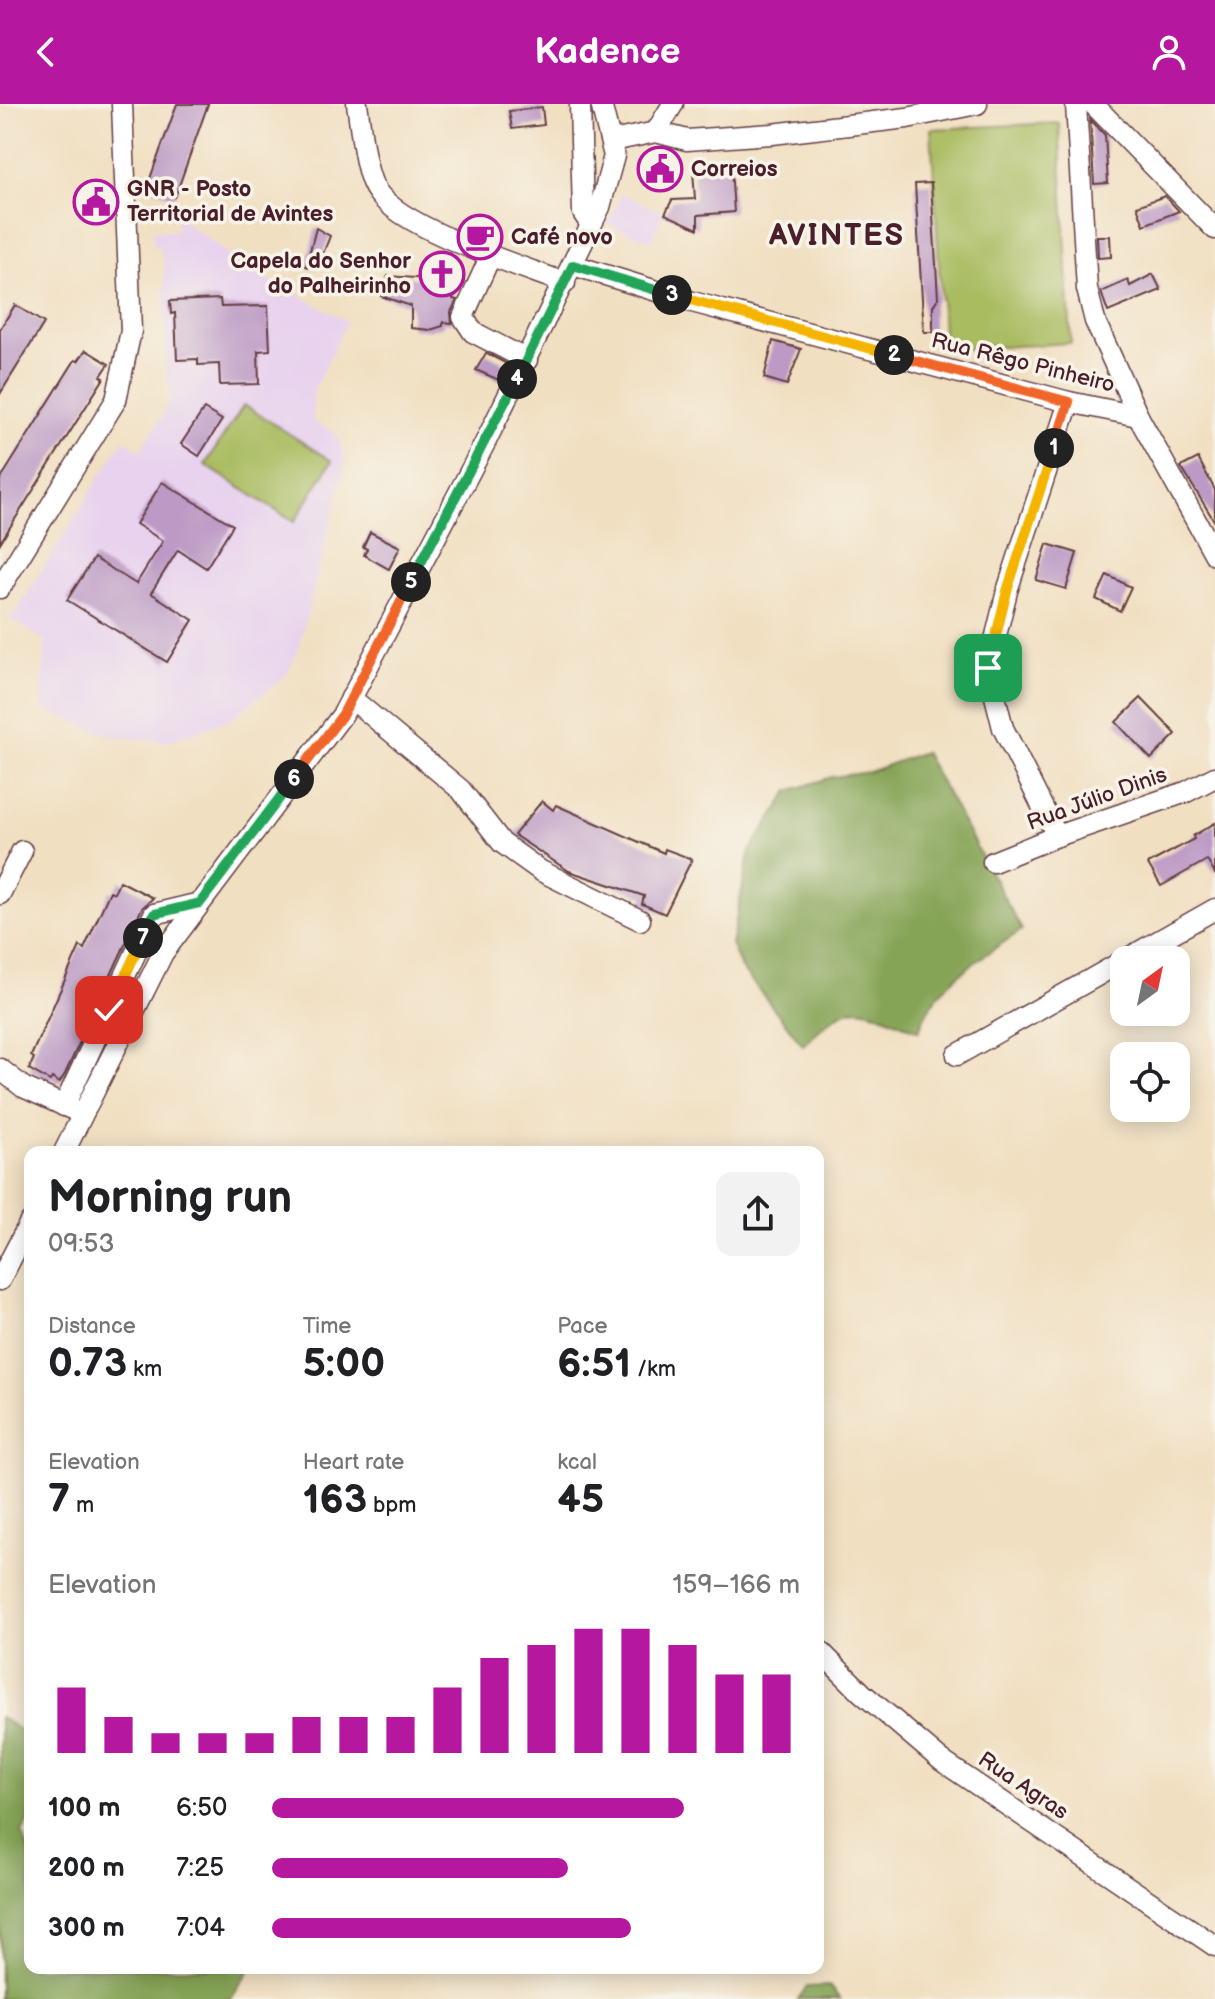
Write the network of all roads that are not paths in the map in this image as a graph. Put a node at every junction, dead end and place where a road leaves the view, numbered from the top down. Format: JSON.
{"nodes":[{"id":1,"x":122,"y":104,"type":"edge"},
{"id":2,"x":357,"y":104,"type":"edge"},
{"id":3,"x":580,"y":104,"type":"edge"},
{"id":4,"x":601,"y":104,"type":"edge"},
{"id":5,"x":673,"y":104,"type":"edge"},
{"id":6,"x":977,"y":104,"type":"edge"},
{"id":7,"x":1076,"y":104,"type":"edge"},
{"id":8,"x":1093,"y":104,"type":"edge"},
{"id":9,"x":656,"y":132,"type":"junction"},
{"id":10,"x":612,"y":141,"type":"junction"},
{"id":11,"x":591,"y":225,"type":"junction"},
{"id":12,"x":1215,"y":229,"type":"edge"},
{"id":13,"x":491,"y":255,"type":"junction"},
{"id":14,"x":569,"y":274,"type":"junction"},
{"id":15,"x":527,"y":360,"type":"junction"},
{"id":16,"x":1069,"y":402,"type":"junction"},
{"id":17,"x":1138,"y":416,"type":"junction"},
{"id":18,"x":1215,"y":555,"type":"edge"},
{"id":19,"x":2,"y":580,"type":"edge"},
{"id":20,"x":351,"y":698,"type":"junction"},
{"id":21,"x":1215,"y":777,"type":"edge"},
{"id":22,"x":1057,"y":836,"type":"junction"},
{"id":23,"x":22,"y":851,"type":"dead end"},
{"id":24,"x":993,"y":862,"type":"dead end"},
{"id":25,"x":0,"y":894,"type":"edge"},
{"id":26,"x":200,"y":903,"type":"junction"},
{"id":27,"x":1215,"y":909,"type":"edge"},
{"id":28,"x":640,"y":920,"type":"dead end"},
{"id":29,"x":957,"y":1055,"type":"dead end"},
{"id":30,"x":0,"y":1069,"type":"edge"},
{"id":31,"x":73,"y":1110,"type":"junction"},
{"id":32,"x":65,"y":1146,"type":"edge"},
{"id":33,"x":21,"y":1262,"type":"edge"},
{"id":34,"x":0,"y":1280,"type":"edge"},
{"id":35,"x":824,"y":1655,"type":"edge"},
{"id":36,"x":1215,"y":1946,"type":"edge"}],
"edges":[{"from":1,"to":19,"type":"street"},
{"from":2,"to":13,"type":"street","name":"Rua Rêgo Pinheiro"},
{"from":3,"to":11,"type":"street"},
{"from":4,"to":10,"type":"street"},
{"from":5,"to":9,"type":"street"},
{"from":6,"to":9,"type":"street"},
{"from":7,"to":17,"type":"street"},
{"from":8,"to":12,"type":"street"},
{"from":9,"to":10,"type":"street"},
{"from":10,"to":11,"type":"street"},
{"from":11,"to":14,"type":"street"},
{"from":13,"to":14,"type":"street","name":"Rua Rêgo Pinheiro"},
{"from":13,"to":15,"type":"street"},
{"from":14,"to":15,"type":"street"},
{"from":14,"to":16,"type":"street","name":"Rua Rêgo Pinheiro"},
{"from":15,"to":20,"type":"street"},
{"from":16,"to":17,"type":"street","name":"Rua Rêgo Pinheiro"},
{"from":16,"to":22,"type":"street"},
{"from":17,"to":18,"type":"street"},
{"from":20,"to":26,"type":"street"},
{"from":20,"to":28,"type":"street"},
{"from":21,"to":22,"type":"street","name":"Rua Júlio Dinis"},
{"from":22,"to":24,"type":"street","name":"Rua Júlio Dinis"},
{"from":23,"to":25,"type":"street"},
{"from":26,"to":31,"type":"street"},
{"from":26,"to":31,"type":"street"},
{"from":27,"to":29,"type":"street"},
{"from":30,"to":31,"type":"street"},
{"from":31,"to":32,"type":"street"},
{"from":33,"to":34,"type":"street"},
{"from":35,"to":36,"type":"street","name":"Rua Agras"}]}
